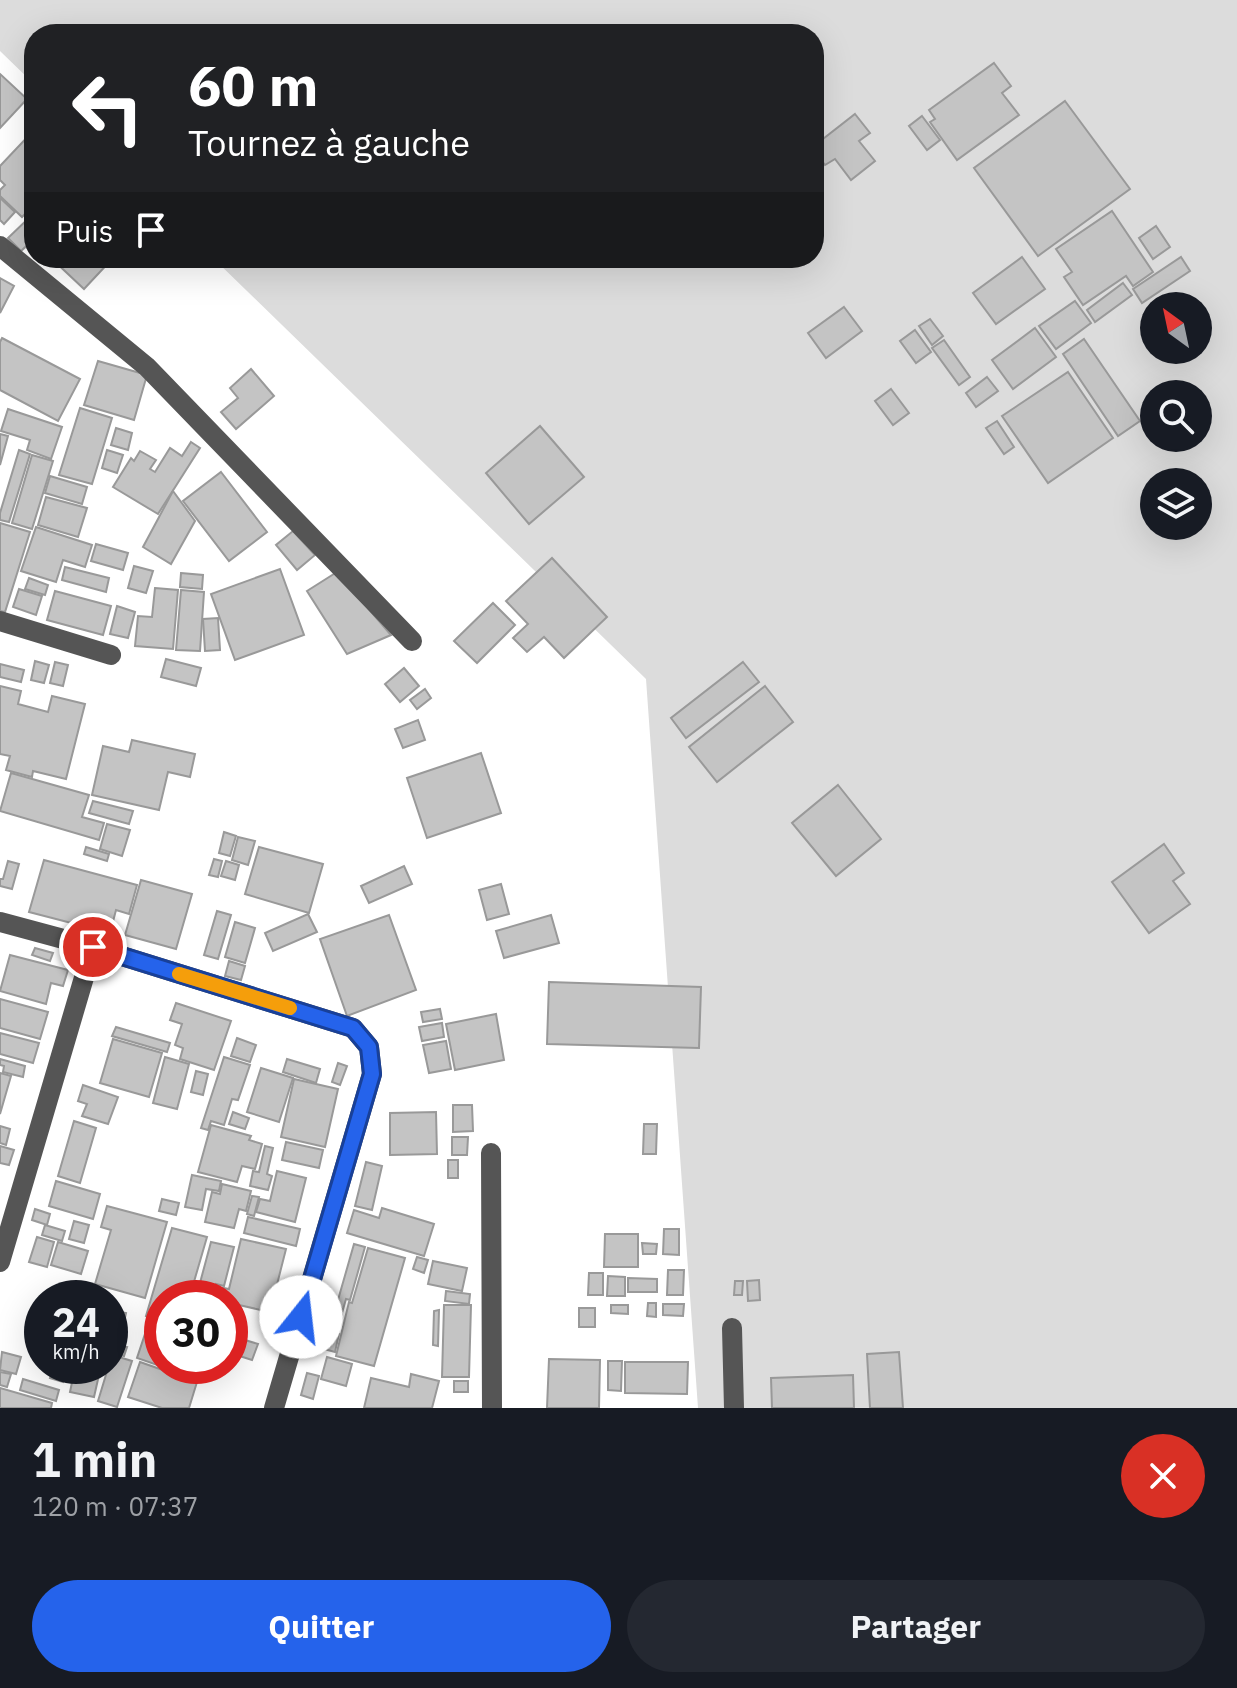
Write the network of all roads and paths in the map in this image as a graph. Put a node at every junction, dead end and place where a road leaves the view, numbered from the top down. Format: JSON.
{"nodes":[{"id":1,"x":0,"y":246,"type":"edge"},
{"id":2,"x":24,"y":266,"type":"edge"},
{"id":3,"x":27,"y":268,"type":"edge"},
{"id":4,"x":0,"y":621,"type":"edge"},
{"id":5,"x":412,"y":641,"type":"dead end"},
{"id":6,"x":111,"y":655,"type":"dead end"},
{"id":7,"x":0,"y":922,"type":"edge"},
{"id":8,"x":93,"y":947,"type":"junction"},
{"id":9,"x":491,"y":1153,"type":"dead end"},
{"id":10,"x":0,"y":1262,"type":"edge"},
{"id":11,"x":732,"y":1328,"type":"dead end"},
{"id":12,"x":274,"y":1408,"type":"edge"},
{"id":13,"x":492,"y":1408,"type":"edge"},
{"id":14,"x":734,"y":1408,"type":"edge"}],
"edges":[{"from":1,"to":2,"type":"street"},
{"from":3,"to":5,"type":"street"},
{"from":4,"to":6,"type":"street"},
{"from":7,"to":8,"type":"street"},
{"from":8,"to":10,"type":"street"},
{"from":8,"to":12,"type":"street"},
{"from":9,"to":13,"type":"street"},
{"from":11,"to":14,"type":"street"}]}
